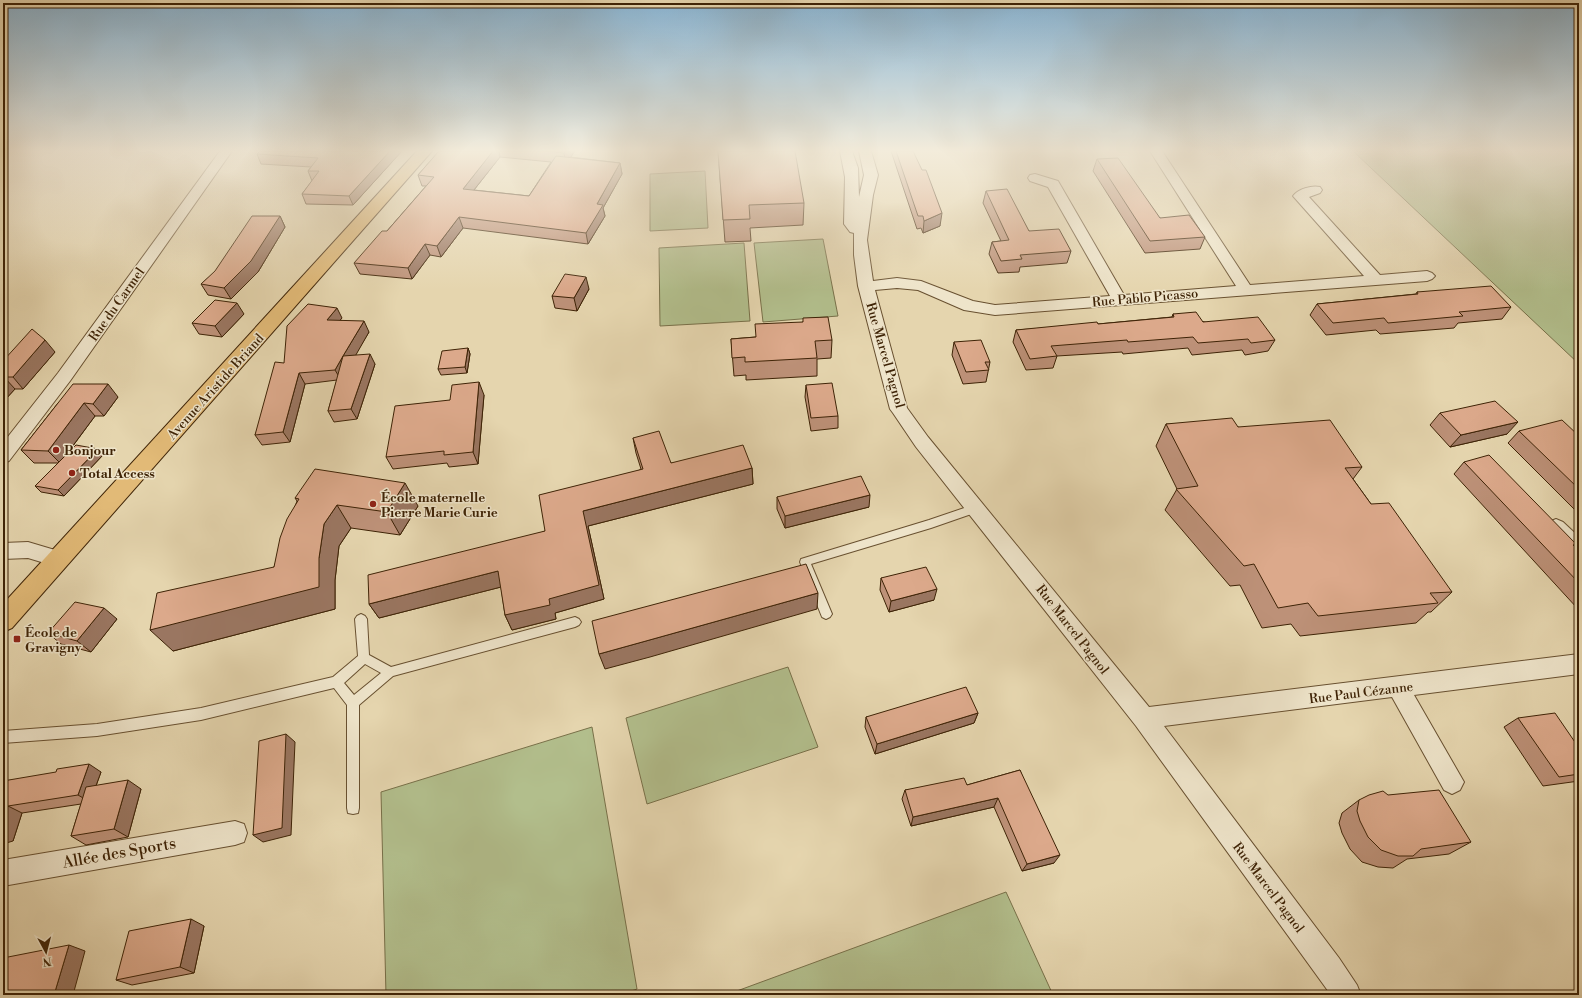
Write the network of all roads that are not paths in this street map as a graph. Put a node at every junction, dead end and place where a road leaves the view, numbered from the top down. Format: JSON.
{"nodes":[{"id":1,"x":193,"y":198,"type":"edge"},
{"id":2,"x":384,"y":198,"type":"edge"},
{"id":3,"x":852,"y":198,"type":"edge"},
{"id":4,"x":866,"y":198,"type":"edge"},
{"id":5,"x":1061,"y":198,"type":"edge"},
{"id":6,"x":1186,"y":198,"type":"edge"},
{"id":7,"x":1301,"y":198,"type":"edge"},
{"id":8,"x":861,"y":237,"type":"junction"},
{"id":9,"x":1427,"y":276,"type":"dead end"},
{"id":10,"x":1375,"y":280,"type":"junction"},
{"id":11,"x":866,"y":286,"type":"junction"},
{"id":12,"x":1246,"y":290,"type":"junction"},
{"id":13,"x":1119,"y":299,"type":"junction"},
{"id":14,"x":3,"y":456,"type":"edge"},
{"id":15,"x":976,"y":508,"type":"junction"},
{"id":16,"x":1546,"y":517,"type":"edge"},
{"id":17,"x":1579,"y":550,"type":"edge"},
{"id":18,"x":3,"y":551,"type":"edge"},
{"id":19,"x":58,"y":558,"type":"junction"},
{"id":20,"x":826,"y":614,"type":"dead end"},
{"id":21,"x":361,"y":619,"type":"dead end"},
{"id":22,"x":3,"y":620,"type":"edge"},
{"id":23,"x":575,"y":622,"type":"dead end"},
{"id":24,"x":364,"y":658,"type":"junction"},
{"id":25,"x":1579,"y":664,"type":"edge"},
{"id":26,"x":390,"y":672,"type":"junction"},
{"id":27,"x":336,"y":682,"type":"junction"},
{"id":28,"x":1398,"y":688,"type":"junction"},
{"id":29,"x":353,"y":703,"type":"junction"},
{"id":30,"x":1144,"y":718,"type":"junction"},
{"id":31,"x":3,"y":738,"type":"edge"},
{"id":32,"x":1452,"y":782,"type":"dead end"},
{"id":33,"x":353,"y":808,"type":"dead end"},
{"id":34,"x":235,"y":833,"type":"dead end"},
{"id":35,"x":3,"y":873,"type":"edge"},
{"id":36,"x":1347,"y":995,"type":"edge"}],
"edges":[{"from":1,"to":14,"type":"street","name":"Rue du Carmel"},
{"from":2,"to":19,"type":"main road","name":"Avenue Aristide Briand"},
{"from":3,"to":8,"type":"street","name":"Rue Marcel Pagnol"},
{"from":4,"to":8,"type":"street","name":"Rue Marcel Pagnol"},
{"from":5,"to":13,"type":"street"},
{"from":6,"to":12,"type":"street"},
{"from":7,"to":10,"type":"street"},
{"from":8,"to":11,"type":"street","name":"Rue Marcel Pagnol"},
{"from":9,"to":10,"type":"street","name":"Rue Pablo Picasso"},
{"from":10,"to":12,"type":"street","name":"Rue Pablo Picasso"},
{"from":11,"to":13,"type":"street","name":"Rue Pablo Picasso"},
{"from":11,"to":15,"type":"street","name":"Rue Marcel Pagnol"},
{"from":12,"to":13,"type":"street","name":"Rue Pablo Picasso"},
{"from":15,"to":20,"type":"lane"},
{"from":15,"to":30,"type":"street","name":"Rue Marcel Pagnol"},
{"from":16,"to":17,"type":"street"},
{"from":18,"to":19,"type":"street"},
{"from":19,"to":22,"type":"main road","name":"Avenue Aristide Briand"},
{"from":21,"to":24,"type":"lane"},
{"from":23,"to":26,"type":"lane"},
{"from":24,"to":26,"type":"lane"},
{"from":24,"to":27,"type":"lane"},
{"from":25,"to":28,"type":"street","name":"Rue Paul Cézanne"},
{"from":26,"to":29,"type":"lane"},
{"from":27,"to":29,"type":"lane"},
{"from":27,"to":31,"type":"lane"},
{"from":28,"to":30,"type":"street","name":"Rue Paul Cézanne"},
{"from":28,"to":32,"type":"street"},
{"from":29,"to":33,"type":"lane"},
{"from":30,"to":36,"type":"street","name":"Rue Marcel Pagnol"},
{"from":34,"to":35,"type":"street","name":"Allée des Sports"}]}
